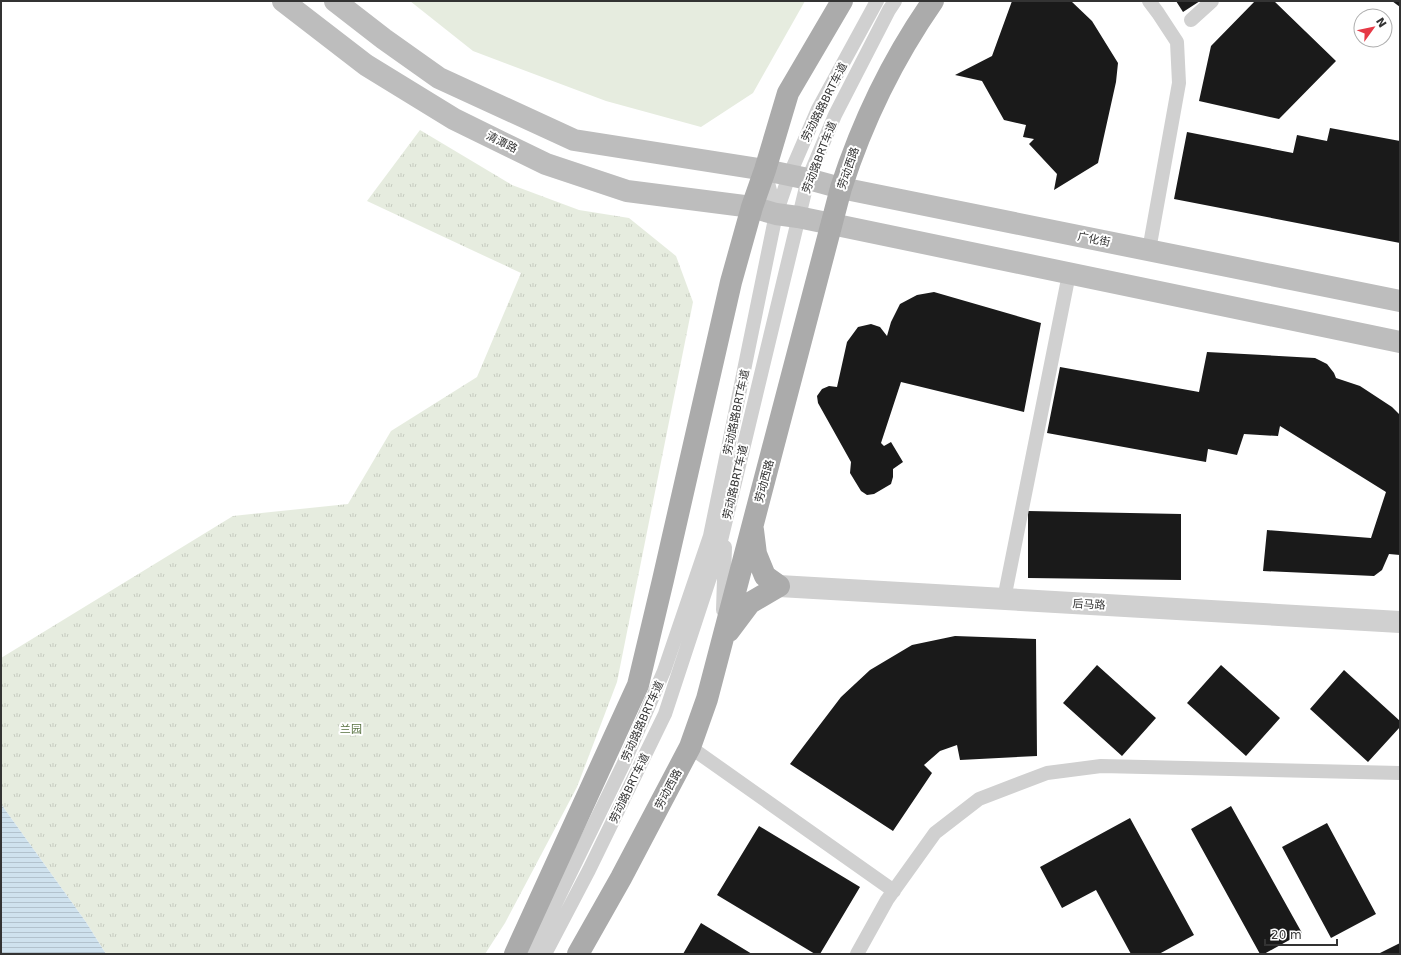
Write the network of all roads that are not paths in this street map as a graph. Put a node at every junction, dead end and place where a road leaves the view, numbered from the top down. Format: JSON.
{"nodes":[{"id":1,"x":283,"y":1,"type":"edge"},
{"id":2,"x":335,"y":1,"type":"edge"},
{"id":3,"x":842,"y":1,"type":"edge"},
{"id":4,"x":877,"y":1,"type":"edge"},
{"id":5,"x":895,"y":1,"type":"edge"},
{"id":6,"x":933,"y":1,"type":"edge"},
{"id":7,"x":1149,"y":1,"type":"edge"},
{"id":8,"x":1212,"y":1,"type":"edge"},
{"id":9,"x":1191,"y":20,"type":"dead end"},
{"id":10,"x":765,"y":170,"type":"junction"},
{"id":11,"x":799,"y":178,"type":"junction"},
{"id":12,"x":841,"y":188,"type":"junction"},
{"id":13,"x":752,"y":207,"type":"junction"},
{"id":14,"x":776,"y":214,"type":"junction"},
{"id":15,"x":798,"y":217,"type":"junction"},
{"id":16,"x":832,"y":224,"type":"junction"},
{"id":17,"x":1149,"y":250,"type":"junction"},
{"id":18,"x":1069,"y":274,"type":"junction"},
{"id":19,"x":1400,"y":301,"type":"edge"},
{"id":20,"x":1400,"y":342,"type":"edge"},
{"id":21,"x":726,"y":517,"type":"junction"},
{"id":22,"x":752,"y":524,"type":"junction"},
{"id":23,"x":779,"y":586,"type":"junction"},
{"id":24,"x":1004,"y":599,"type":"junction"},
{"id":25,"x":1400,"y":622,"type":"edge"},
{"id":26,"x":722,"y":640,"type":"junction"},
{"id":27,"x":690,"y":747,"type":"junction"},
{"id":28,"x":1400,"y":773,"type":"edge"},
{"id":29,"x":894,"y":891,"type":"junction"},
{"id":30,"x":515,"y":954,"type":"edge"},
{"id":31,"x":531,"y":954,"type":"edge"},
{"id":32,"x":545,"y":954,"type":"edge"},
{"id":33,"x":578,"y":954,"type":"edge"},
{"id":34,"x":858,"y":954,"type":"edge"}],
"edges":[{"from":1,"to":13,"type":"main road","name":"清潭路"},
{"from":2,"to":10,"type":"main road"},
{"from":3,"to":10,"type":"main road"},
{"from":4,"to":11,"type":"lane","name":"劳动路路BRT车道"},
{"from":5,"to":11,"type":"lane","name":"劳动路BRT车道"},
{"from":6,"to":12,"type":"main road","name":"劳动西路"},
{"from":7,"to":17,"type":"lane"},
{"from":8,"to":9,"type":"lane"},
{"from":10,"to":11,"type":"main road"},
{"from":10,"to":13,"type":"main road"},
{"from":10,"to":14,"type":"lane"},
{"from":11,"to":12,"type":"main road","name":"广化街"},
{"from":11,"to":14,"type":"lane","name":"劳动路路BRT车道"},
{"from":11,"to":14,"type":"lane"},
{"from":11,"to":15,"type":"lane","name":"劳动路BRT车道"},
{"from":12,"to":16,"type":"main road","name":"劳动西路"},
{"from":12,"to":17,"type":"main road","name":"广化街"},
{"from":13,"to":14,"type":"main road","name":"清潭路"},
{"from":13,"to":30,"type":"main road"},
{"from":14,"to":15,"type":"main road","name":"清潭路"},
{"from":14,"to":31,"type":"lane","name":"劳动路路BRT车道"},
{"from":15,"to":16,"type":"main road","name":"清潭路"},
{"from":15,"to":21,"type":"lane","name":"劳动路BRT车道"},
{"from":16,"to":18,"type":"main road"},
{"from":16,"to":22,"type":"main road","name":"劳动西路"},
{"from":17,"to":19,"type":"main road","name":"广化街"},
{"from":18,"to":20,"type":"main road"},
{"from":18,"to":24,"type":"lane"},
{"from":21,"to":26,"type":"lane"},
{"from":21,"to":32,"type":"lane","name":"劳动路BRT车道"},
{"from":22,"to":23,"type":"main road"},
{"from":22,"to":26,"type":"main road","name":"劳动西路"},
{"from":23,"to":24,"type":"street","name":"后马路"},
{"from":23,"to":26,"type":"main road"},
{"from":24,"to":25,"type":"street","name":"后马路"},
{"from":26,"to":27,"type":"main road","name":"劳动西路"},
{"from":27,"to":29,"type":"lane"},
{"from":27,"to":33,"type":"main road","name":"劳动西路"},
{"from":28,"to":29,"type":"lane"},
{"from":29,"to":34,"type":"lane"}]}
